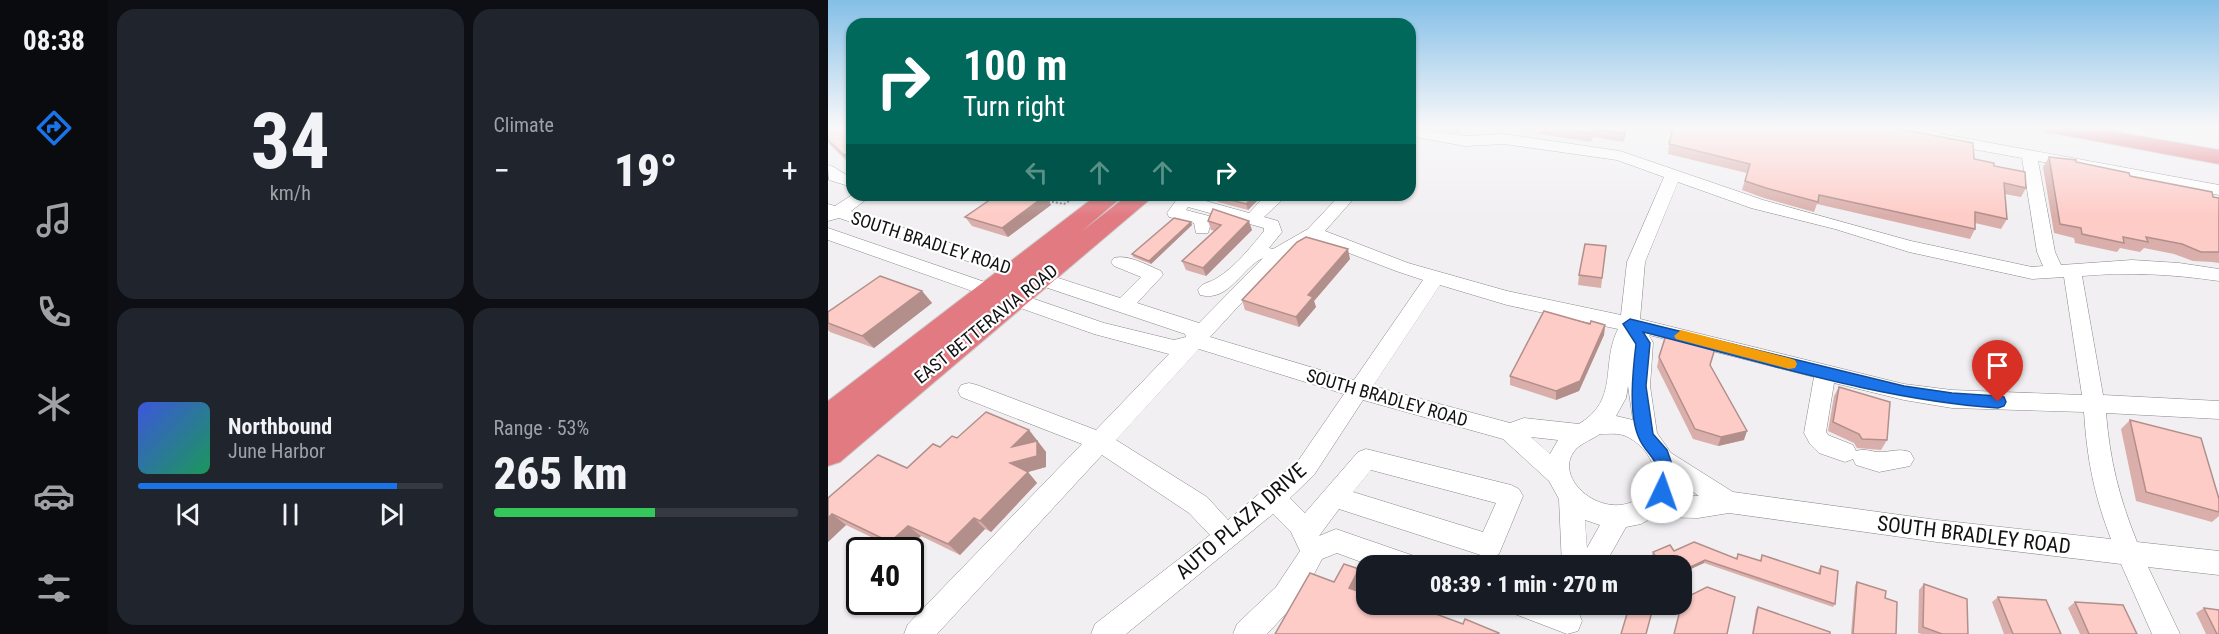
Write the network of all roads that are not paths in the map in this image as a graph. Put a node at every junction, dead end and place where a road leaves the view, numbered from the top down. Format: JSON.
{"nodes":[{"id":1,"x":1622,"y":157,"type":"edge"},
{"id":2,"x":2029,"y":157,"type":"edge"},
{"id":3,"x":2038,"y":157,"type":"edge"},
{"id":4,"x":828,"y":170,"type":"edge"},
{"id":5,"x":1673,"y":175,"type":"junction"},
{"id":6,"x":846,"y":180,"type":"edge"},
{"id":7,"x":2219,"y":190,"type":"edge"},
{"id":8,"x":853,"y":201,"type":"edge"},
{"id":9,"x":1106,"y":201,"type":"edge"},
{"id":10,"x":1134,"y":201,"type":"edge"},
{"id":11,"x":1185,"y":201,"type":"edge"},
{"id":12,"x":1196,"y":201,"type":"edge"},
{"id":13,"x":1272,"y":201,"type":"edge"},
{"id":14,"x":1343,"y":201,"type":"edge"},
{"id":15,"x":831,"y":213,"type":"edge"},
{"id":16,"x":1252,"y":220,"type":"junction"},
{"id":17,"x":1202,"y":229,"type":"dead end"},
{"id":18,"x":1314,"y":233,"type":"junction"},
{"id":19,"x":828,"y":234,"type":"edge"},
{"id":20,"x":1267,"y":253,"type":"junction"},
{"id":21,"x":1119,"y":262,"type":"dead end"},
{"id":22,"x":2063,"y":271,"type":"junction"},
{"id":23,"x":2219,"y":275,"type":"edge"},
{"id":24,"x":1435,"y":277,"type":"junction"},
{"id":25,"x":1015,"y":285,"type":"junction"},
{"id":26,"x":1207,"y":290,"type":"dead end"},
{"id":27,"x":1123,"y":306,"type":"junction"},
{"id":28,"x":1630,"y":324,"type":"junction"},
{"id":29,"x":1197,"y":341,"type":"junction"},
{"id":30,"x":1826,"y":373,"type":"junction"},
{"id":31,"x":969,"y":391,"type":"dead end"},
{"id":32,"x":1358,"y":391,"type":"junction"},
{"id":33,"x":2094,"y":403,"type":"junction"},
{"id":34,"x":2219,"y":411,"type":"edge"},
{"id":35,"x":828,"y":419,"type":"edge"},
{"id":36,"x":1586,"y":429,"type":"junction"},
{"id":37,"x":1510,"y":432,"type":"junction"},
{"id":38,"x":1646,"y":436,"type":"junction"},
{"id":39,"x":1101,"y":442,"type":"junction"},
{"id":40,"x":828,"y":452,"type":"edge"},
{"id":41,"x":1902,"y":459,"type":"dead end"},
{"id":42,"x":1663,"y":460,"type":"junction"},
{"id":43,"x":1558,"y":476,"type":"junction"},
{"id":44,"x":1334,"y":497,"type":"junction"},
{"id":45,"x":1273,"y":498,"type":"junction"},
{"id":46,"x":1571,"y":499,"type":"junction"},
{"id":47,"x":1729,"y":502,"type":"junction"},
{"id":48,"x":1650,"y":506,"type":"junction"},
{"id":49,"x":1619,"y":517,"type":"junction"},
{"id":50,"x":1227,"y":536,"type":"junction"},
{"id":51,"x":1308,"y":542,"type":"junction"},
{"id":52,"x":2128,"y":551,"type":"junction"},
{"id":53,"x":1376,"y":555,"type":"edge"},
{"id":54,"x":1574,"y":555,"type":"edge"},
{"id":55,"x":1596,"y":555,"type":"edge"},
{"id":56,"x":2219,"y":563,"type":"edge"},
{"id":57,"x":1554,"y":615,"type":"edge"},
{"id":58,"x":1569,"y":620,"type":"edge"},
{"id":59,"x":1107,"y":633,"type":"edge"},
{"id":60,"x":918,"y":634,"type":"edge"},
{"id":61,"x":1247,"y":634,"type":"edge"},
{"id":62,"x":2166,"y":634,"type":"edge"}],
"edges":[{"from":1,"to":5,"type":"street"},
{"from":2,"to":22,"type":"street"},
{"from":3,"to":7,"type":"street"},
{"from":4,"to":6,"type":"street"},
{"from":5,"to":22,"type":"street"},
{"from":5,"to":28,"type":"street"},
{"from":8,"to":15,"type":"street"},
{"from":9,"to":25,"type":"highway","name":"EAST BETTERAVIA ROAD"},
{"from":10,"to":25,"type":"highway","name":"EAST BETTERAVIA ROAD"},
{"from":11,"to":17,"type":"street"},
{"from":12,"to":16,"type":"street"},
{"from":13,"to":16,"type":"street"},
{"from":14,"to":18,"type":"street"},
{"from":15,"to":25,"type":"street","name":"SOUTH BRADLEY ROAD"},
{"from":16,"to":20,"type":"street"},
{"from":18,"to":20,"type":"street"},
{"from":18,"to":24,"type":"street"},
{"from":19,"to":25,"type":"street","name":"SOUTH BRADLEY ROAD"},
{"from":20,"to":26,"type":"street"},
{"from":20,"to":29,"type":"street"},
{"from":21,"to":27,"type":"street"},
{"from":22,"to":23,"type":"street"},
{"from":22,"to":33,"type":"street"},
{"from":24,"to":28,"type":"street"},
{"from":24,"to":32,"type":"street","name":"AUTO PLAZA DRIVE"},
{"from":25,"to":27,"type":"street","name":"SOUTH BRADLEY ROAD"},
{"from":25,"to":29,"type":"street","name":"SOUTH BRADLEY ROAD"},
{"from":25,"to":35,"type":"highway","name":"EAST BETTERAVIA ROAD"},
{"from":25,"to":40,"type":"highway","name":"EAST BETTERAVIA ROAD"},
{"from":27,"to":29,"type":"street","name":"SOUTH BRADLEY ROAD"},
{"from":28,"to":30,"type":"street"},
{"from":28,"to":36,"type":"street"},
{"from":28,"to":38,"type":"street"},
{"from":29,"to":32,"type":"street","name":"SOUTH BRADLEY ROAD"},
{"from":29,"to":39,"type":"street"},
{"from":30,"to":33,"type":"street"},
{"from":30,"to":41,"type":"street"},
{"from":31,"to":39,"type":"street"},
{"from":32,"to":37,"type":"street","name":"SOUTH BRADLEY ROAD"},
{"from":32,"to":45,"type":"street","name":"AUTO PLAZA DRIVE"},
{"from":33,"to":34,"type":"street"},
{"from":33,"to":52,"type":"street"},
{"from":36,"to":37,"type":"street","name":"SOUTH BRADLEY ROAD"},
{"from":36,"to":38,"type":"street"},
{"from":36,"to":43,"type":"street"},
{"from":37,"to":43,"type":"street","name":"SOUTH BRADLEY ROAD"},
{"from":38,"to":42,"type":"street"},
{"from":39,"to":50,"type":"street"},
{"from":39,"to":60,"type":"street"},
{"from":42,"to":47,"type":"street","name":"SOUTH BRADLEY ROAD"},
{"from":42,"to":48,"type":"street"},
{"from":43,"to":46,"type":"street"},
{"from":44,"to":44,"type":"street"},
{"from":44,"to":51,"type":"street"},
{"from":45,"to":50,"type":"street","name":"AUTO PLAZA DRIVE"},
{"from":45,"to":51,"type":"street"},
{"from":46,"to":49,"type":"street"},
{"from":46,"to":54,"type":"street"},
{"from":47,"to":48,"type":"street","name":"SOUTH BRADLEY ROAD"},
{"from":47,"to":52,"type":"street","name":"SOUTH BRADLEY ROAD"},
{"from":48,"to":49,"type":"street"},
{"from":49,"to":55,"type":"street"},
{"from":50,"to":59,"type":"street","name":"AUTO PLAZA DRIVE"},
{"from":51,"to":53,"type":"street"},
{"from":51,"to":61,"type":"street"},
{"from":52,"to":56,"type":"street","name":"SOUTH BRADLEY ROAD"},
{"from":52,"to":62,"type":"street"},
{"from":57,"to":58,"type":"street"}]}
